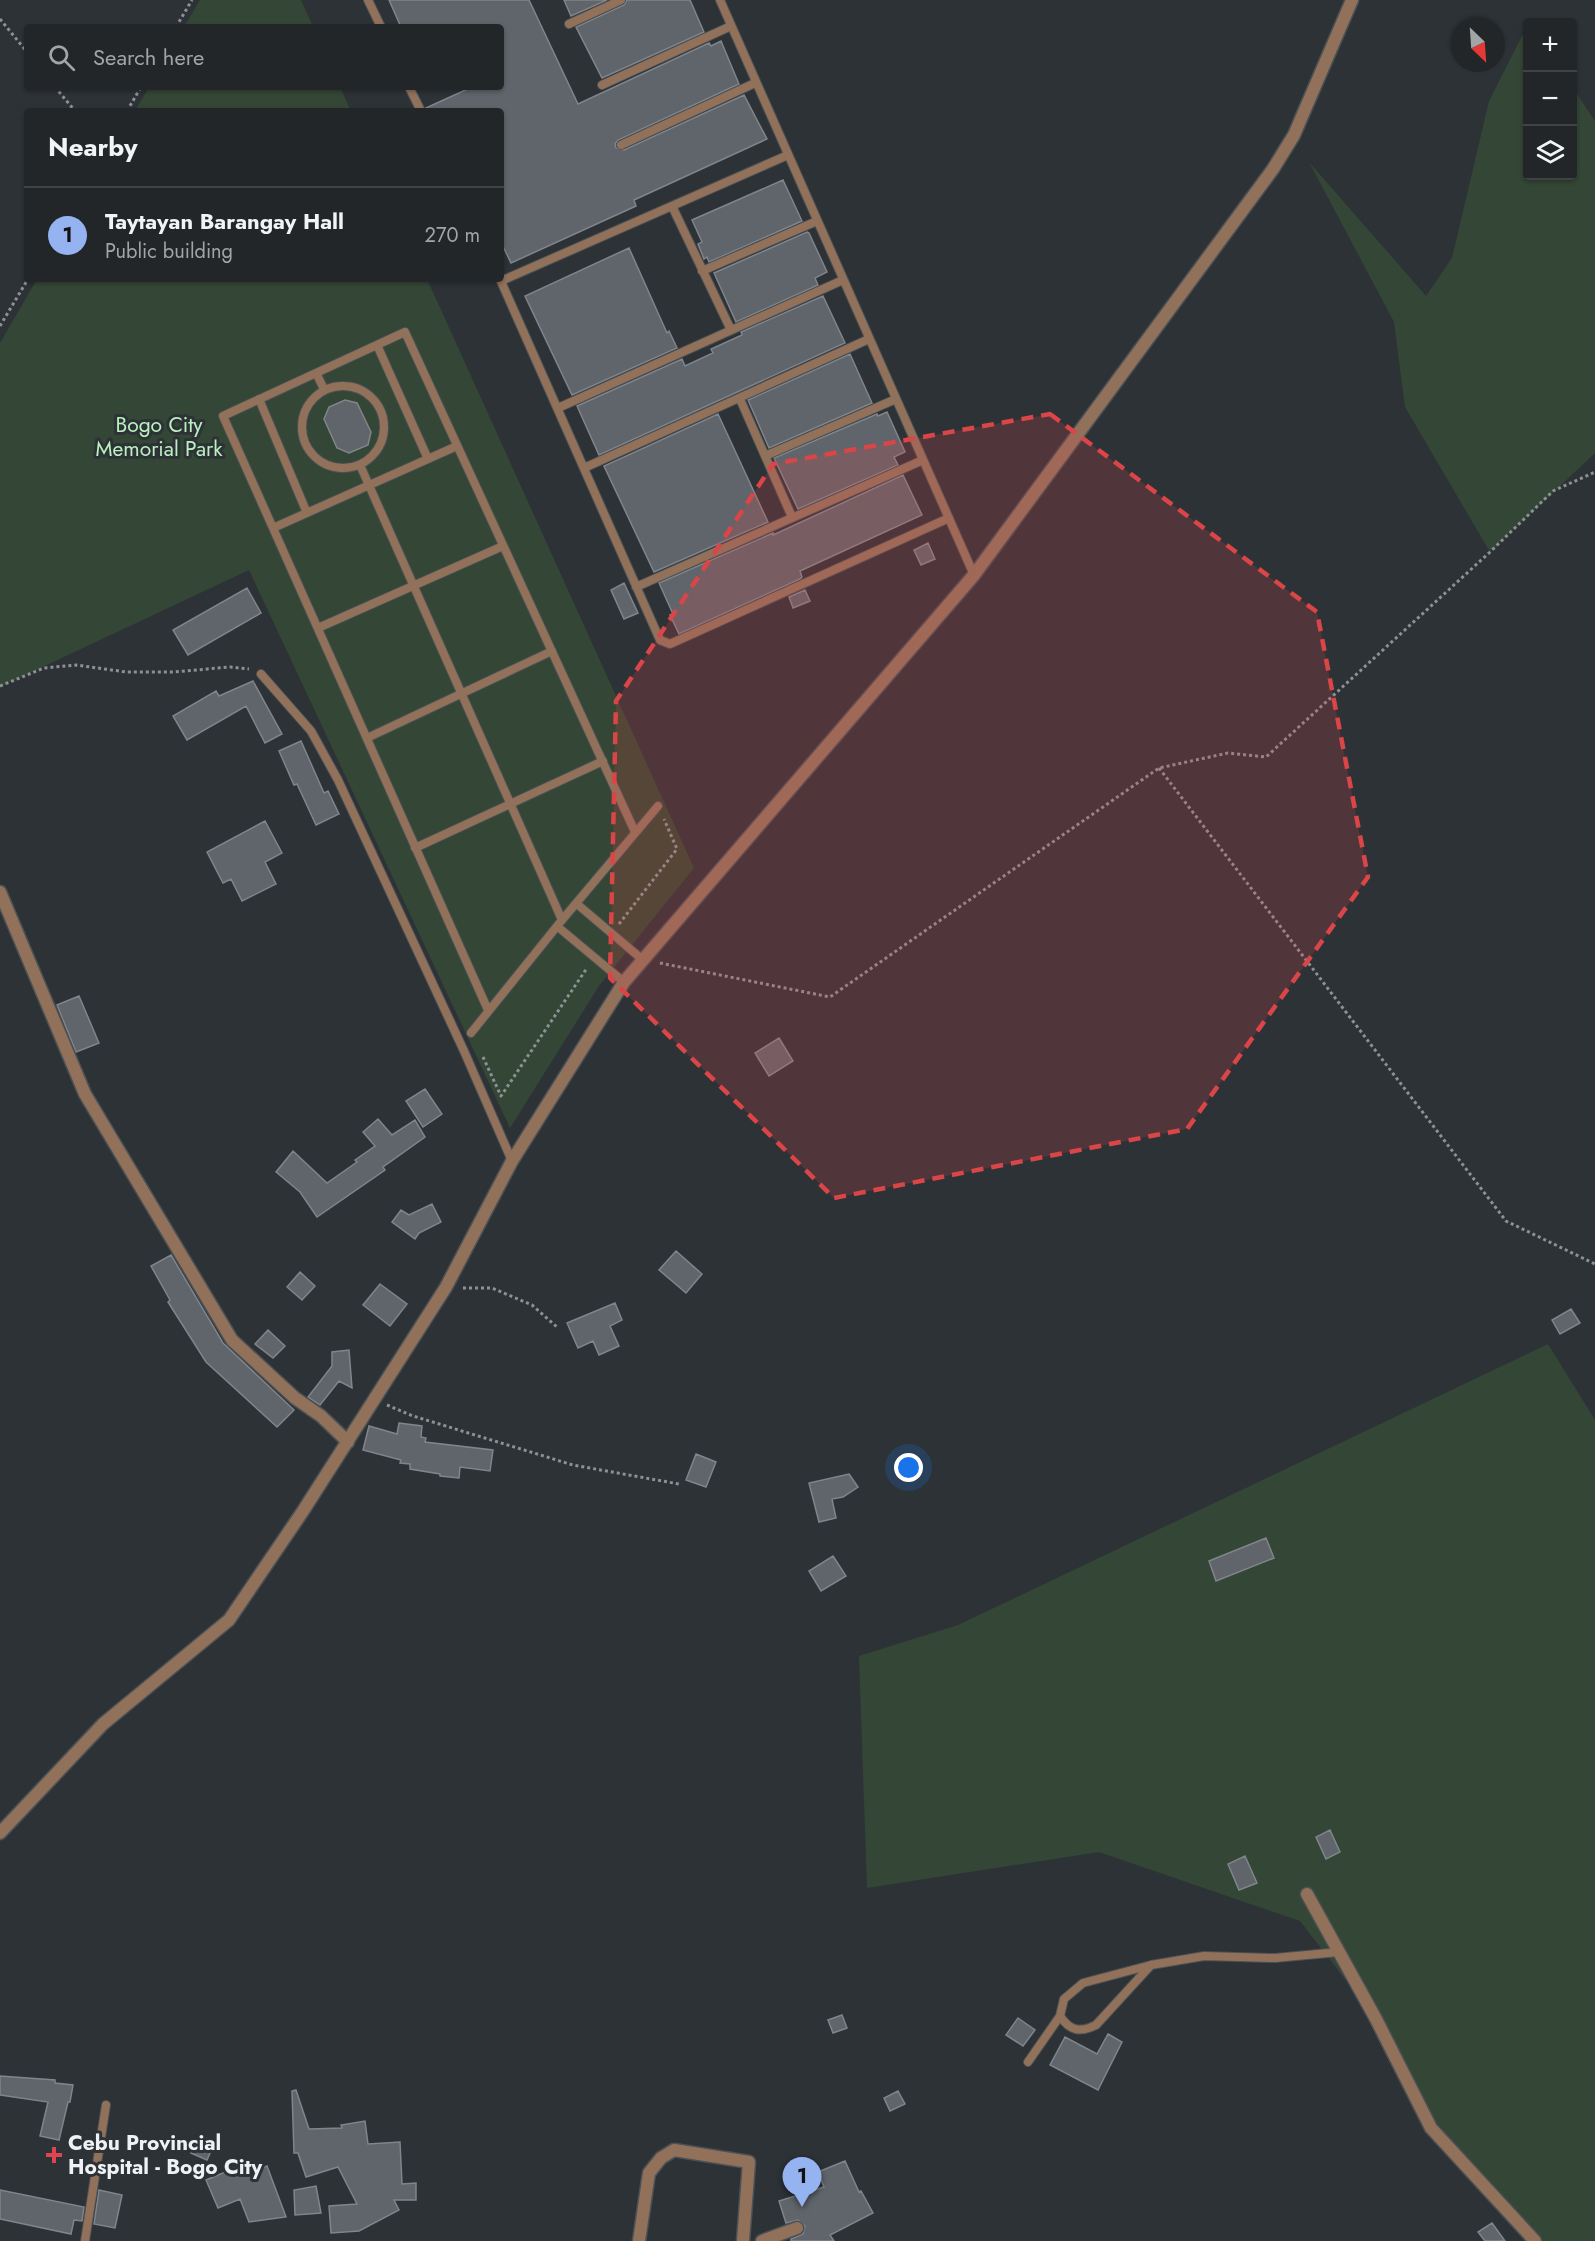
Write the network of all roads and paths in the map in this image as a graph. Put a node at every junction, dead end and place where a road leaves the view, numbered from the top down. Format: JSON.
{"nodes":[{"id":1,"x":192,"y":0,"type":"edge"},
{"id":2,"x":368,"y":0,"type":"edge"},
{"id":3,"x":621,"y":0,"type":"edge"},
{"id":4,"x":720,"y":0,"type":"edge"},
{"id":5,"x":1352,"y":0,"type":"edge"},
{"id":6,"x":0,"y":19,"type":"edge"},
{"id":7,"x":178,"y":24,"type":"edge"},
{"id":8,"x":380,"y":24,"type":"edge"},
{"id":9,"x":569,"y":24,"type":"dead end"},
{"id":10,"x":731,"y":26,"type":"junction"},
{"id":11,"x":24,"y":48,"type":"edge"},
{"id":12,"x":755,"y":83,"type":"junction"},
{"id":13,"x":602,"y":85,"type":"dead end"},
{"id":14,"x":58,"y":90,"type":"edge"},
{"id":15,"x":139,"y":90,"type":"edge"},
{"id":16,"x":410,"y":90,"type":"edge"},
{"id":17,"x":73,"y":108,"type":"edge"},
{"id":18,"x":129,"y":108,"type":"edge"},
{"id":19,"x":420,"y":108,"type":"edge"},
{"id":20,"x":621,"y":145,"type":"dead end"},
{"id":21,"x":788,"y":155,"type":"junction"},
{"id":22,"x":672,"y":206,"type":"junction"},
{"id":23,"x":817,"y":221,"type":"junction"},
{"id":24,"x":702,"y":271,"type":"junction"},
{"id":25,"x":504,"y":279,"type":"edge"},
{"id":26,"x":843,"y":280,"type":"junction"},
{"id":27,"x":26,"y":282,"type":"edge"},
{"id":28,"x":502,"y":282,"type":"edge"},
{"id":29,"x":0,"y":326,"type":"edge"},
{"id":30,"x":731,"y":330,"type":"junction"},
{"id":31,"x":869,"y":339,"type":"junction"},
{"id":32,"x":376,"y":345,"type":"junction"},
{"id":33,"x":316,"y":373,"type":"junction"},
{"id":34,"x":324,"y":390,"type":"junction"},
{"id":35,"x":259,"y":399,"type":"junction"},
{"id":36,"x":740,"y":399,"type":"junction"},
{"id":37,"x":896,"y":399,"type":"junction"},
{"id":38,"x":558,"y":408,"type":"junction"},
{"id":39,"x":457,"y":446,"type":"junction"},
{"id":40,"x":765,"y":456,"type":"junction"},
{"id":41,"x":428,"y":459,"type":"junction"},
{"id":42,"x":923,"y":460,"type":"junction"},
{"id":43,"x":360,"y":465,"type":"junction"},
{"id":44,"x":584,"y":468,"type":"junction"},
{"id":45,"x":1595,"y":471,"type":"edge"},
{"id":46,"x":369,"y":485,"type":"junction"},
{"id":47,"x":307,"y":513,"type":"junction"},
{"id":48,"x":792,"y":516,"type":"junction"},
{"id":49,"x":949,"y":518,"type":"junction"},
{"id":50,"x":273,"y":528,"type":"junction"},
{"id":51,"x":503,"y":546,"type":"junction"},
{"id":52,"x":974,"y":575,"type":"junction"},
{"id":53,"x":414,"y":586,"type":"junction"},
{"id":54,"x":636,"y":587,"type":"junction"},
{"id":55,"x":318,"y":628,"type":"junction"},
{"id":56,"x":552,"y":651,"type":"junction"},
{"id":57,"x":261,"y":674,"type":"joint"},
{"id":58,"x":0,"y":686,"type":"edge"},
{"id":59,"x":462,"y":694,"type":"junction"},
{"id":60,"x":367,"y":738,"type":"junction"},
{"id":61,"x":603,"y":761,"type":"junction"},
{"id":62,"x":1159,"y":768,"type":"junction"},
{"id":63,"x":511,"y":803,"type":"junction"},
{"id":64,"x":658,"y":806,"type":"joint"},
{"id":65,"x":635,"y":832,"type":"junction"},
{"id":66,"x":416,"y":848,"type":"junction"},
{"id":67,"x":0,"y":892,"type":"edge"},
{"id":68,"x":577,"y":904,"type":"junction"},
{"id":69,"x":560,"y":923,"type":"junction"},
{"id":70,"x":612,"y":934,"type":"junction"},
{"id":71,"x":594,"y":957,"type":"junction"},
{"id":72,"x":643,"y":960,"type":"junction"},
{"id":73,"x":624,"y":982,"type":"junction"},
{"id":74,"x":488,"y":1010,"type":"junction"},
{"id":75,"x":471,"y":1032,"type":"joint"},
{"id":76,"x":512,"y":1161,"type":"junction"},
{"id":77,"x":1595,"y":1264,"type":"edge"},
{"id":78,"x":446,"y":1287,"type":"junction"},
{"id":79,"x":557,"y":1327,"type":"dead end"},
{"id":80,"x":375,"y":1400,"type":"junction"},
{"id":81,"x":348,"y":1442,"type":"junction"},
{"id":82,"x":679,"y":1484,"type":"dead end"},
{"id":83,"x":0,"y":1833,"type":"edge"},
{"id":84,"x":1307,"y":1894,"type":"dead end"},
{"id":85,"x":1339,"y":1953,"type":"junction"},
{"id":86,"x":1151,"y":1965,"type":"junction"},
{"id":87,"x":1060,"y":2016,"type":"junction"},
{"id":88,"x":1028,"y":2062,"type":"dead end"},
{"id":89,"x":106,"y":2105,"type":"dead end"},
{"id":90,"x":797,"y":2228,"type":"dead end"},
{"id":91,"x":85,"y":2241,"type":"edge"},
{"id":92,"x":639,"y":2241,"type":"edge"},
{"id":93,"x":743,"y":2241,"type":"edge"},
{"id":94,"x":762,"y":2241,"type":"edge"},
{"id":95,"x":1535,"y":2241,"type":"edge"}],
"edges":[{"from":1,"to":7,"type":"path"},
{"from":2,"to":8,"type":"lane"},
{"from":3,"to":9,"type":"lane"},
{"from":4,"to":10,"type":"lane"},
{"from":5,"to":52,"type":"street"},
{"from":6,"to":11,"type":"path"},
{"from":10,"to":12,"type":"lane"},
{"from":10,"to":13,"type":"lane"},
{"from":12,"to":20,"type":"lane"},
{"from":12,"to":21,"type":"lane"},
{"from":14,"to":17,"type":"path"},
{"from":15,"to":18,"type":"path"},
{"from":16,"to":19,"type":"lane"},
{"from":21,"to":22,"type":"lane"},
{"from":21,"to":23,"type":"lane"},
{"from":22,"to":24,"type":"lane"},
{"from":22,"to":25,"type":"lane"},
{"from":23,"to":24,"type":"lane"},
{"from":23,"to":26,"type":"lane"},
{"from":24,"to":30,"type":"lane"},
{"from":26,"to":30,"type":"lane"},
{"from":26,"to":31,"type":"lane"},
{"from":27,"to":29,"type":"path"},
{"from":28,"to":38,"type":"lane"},
{"from":30,"to":38,"type":"lane"},
{"from":31,"to":36,"type":"lane"},
{"from":31,"to":37,"type":"lane"},
{"from":32,"to":33,"type":"lane"},
{"from":32,"to":39,"type":"lane"},
{"from":32,"to":41,"type":"lane"},
{"from":33,"to":34,"type":"lane"},
{"from":33,"to":35,"type":"lane"},
{"from":34,"to":43,"type":"lane"},
{"from":34,"to":43,"type":"lane"},
{"from":35,"to":47,"type":"lane"},
{"from":35,"to":50,"type":"lane"},
{"from":36,"to":40,"type":"lane"},
{"from":36,"to":44,"type":"lane"},
{"from":37,"to":40,"type":"lane"},
{"from":37,"to":42,"type":"lane"},
{"from":38,"to":44,"type":"lane"},
{"from":39,"to":41,"type":"lane"},
{"from":39,"to":51,"type":"lane"},
{"from":40,"to":48,"type":"lane"},
{"from":41,"to":46,"type":"lane"},
{"from":42,"to":48,"type":"lane"},
{"from":42,"to":49,"type":"lane"},
{"from":43,"to":46,"type":"lane"},
{"from":44,"to":54,"type":"lane"},
{"from":45,"to":62,"type":"path"},
{"from":46,"to":47,"type":"lane"},
{"from":46,"to":53,"type":"lane"},
{"from":47,"to":50,"type":"lane"},
{"from":48,"to":54,"type":"lane"},
{"from":49,"to":52,"type":"lane"},
{"from":49,"to":54,"type":"lane"},
{"from":50,"to":55,"type":"lane"},
{"from":51,"to":53,"type":"lane"},
{"from":51,"to":56,"type":"lane"},
{"from":52,"to":72,"type":"street"},
{"from":53,"to":55,"type":"lane"},
{"from":53,"to":59,"type":"lane"},
{"from":55,"to":60,"type":"lane"},
{"from":56,"to":59,"type":"lane"},
{"from":56,"to":61,"type":"lane"},
{"from":57,"to":58,"type":"path"},
{"from":57,"to":76,"type":"lane"},
{"from":59,"to":60,"type":"lane"},
{"from":59,"to":63,"type":"lane"},
{"from":60,"to":66,"type":"lane"},
{"from":61,"to":63,"type":"lane"},
{"from":61,"to":65,"type":"lane"},
{"from":62,"to":72,"type":"path"},
{"from":62,"to":77,"type":"path"},
{"from":63,"to":66,"type":"lane"},
{"from":63,"to":69,"type":"lane"},
{"from":64,"to":65,"type":"lane"},
{"from":64,"to":70,"type":"path"},
{"from":65,"to":68,"type":"lane"},
{"from":66,"to":74,"type":"lane"},
{"from":67,"to":81,"type":"street"},
{"from":68,"to":69,"type":"lane"},
{"from":68,"to":70,"type":"lane"},
{"from":69,"to":71,"type":"lane"},
{"from":69,"to":74,"type":"lane"},
{"from":70,"to":72,"type":"lane"},
{"from":71,"to":73,"type":"lane"},
{"from":71,"to":75,"type":"path"},
{"from":72,"to":73,"type":"street"},
{"from":73,"to":76,"type":"street"},
{"from":74,"to":75,"type":"lane"},
{"from":76,"to":78,"type":"street"},
{"from":78,"to":79,"type":"path"},
{"from":78,"to":80,"type":"street"},
{"from":80,"to":81,"type":"street"},
{"from":80,"to":82,"type":"path"},
{"from":81,"to":83,"type":"street"},
{"from":84,"to":85,"type":"street"},
{"from":85,"to":86,"type":"lane"},
{"from":85,"to":95,"type":"street"},
{"from":86,"to":87,"type":"lane"},
{"from":86,"to":87,"type":"lane"},
{"from":87,"to":88,"type":"lane"},
{"from":89,"to":91,"type":"lane"},
{"from":90,"to":94,"type":"street"},
{"from":92,"to":93,"type":"street"}]}
